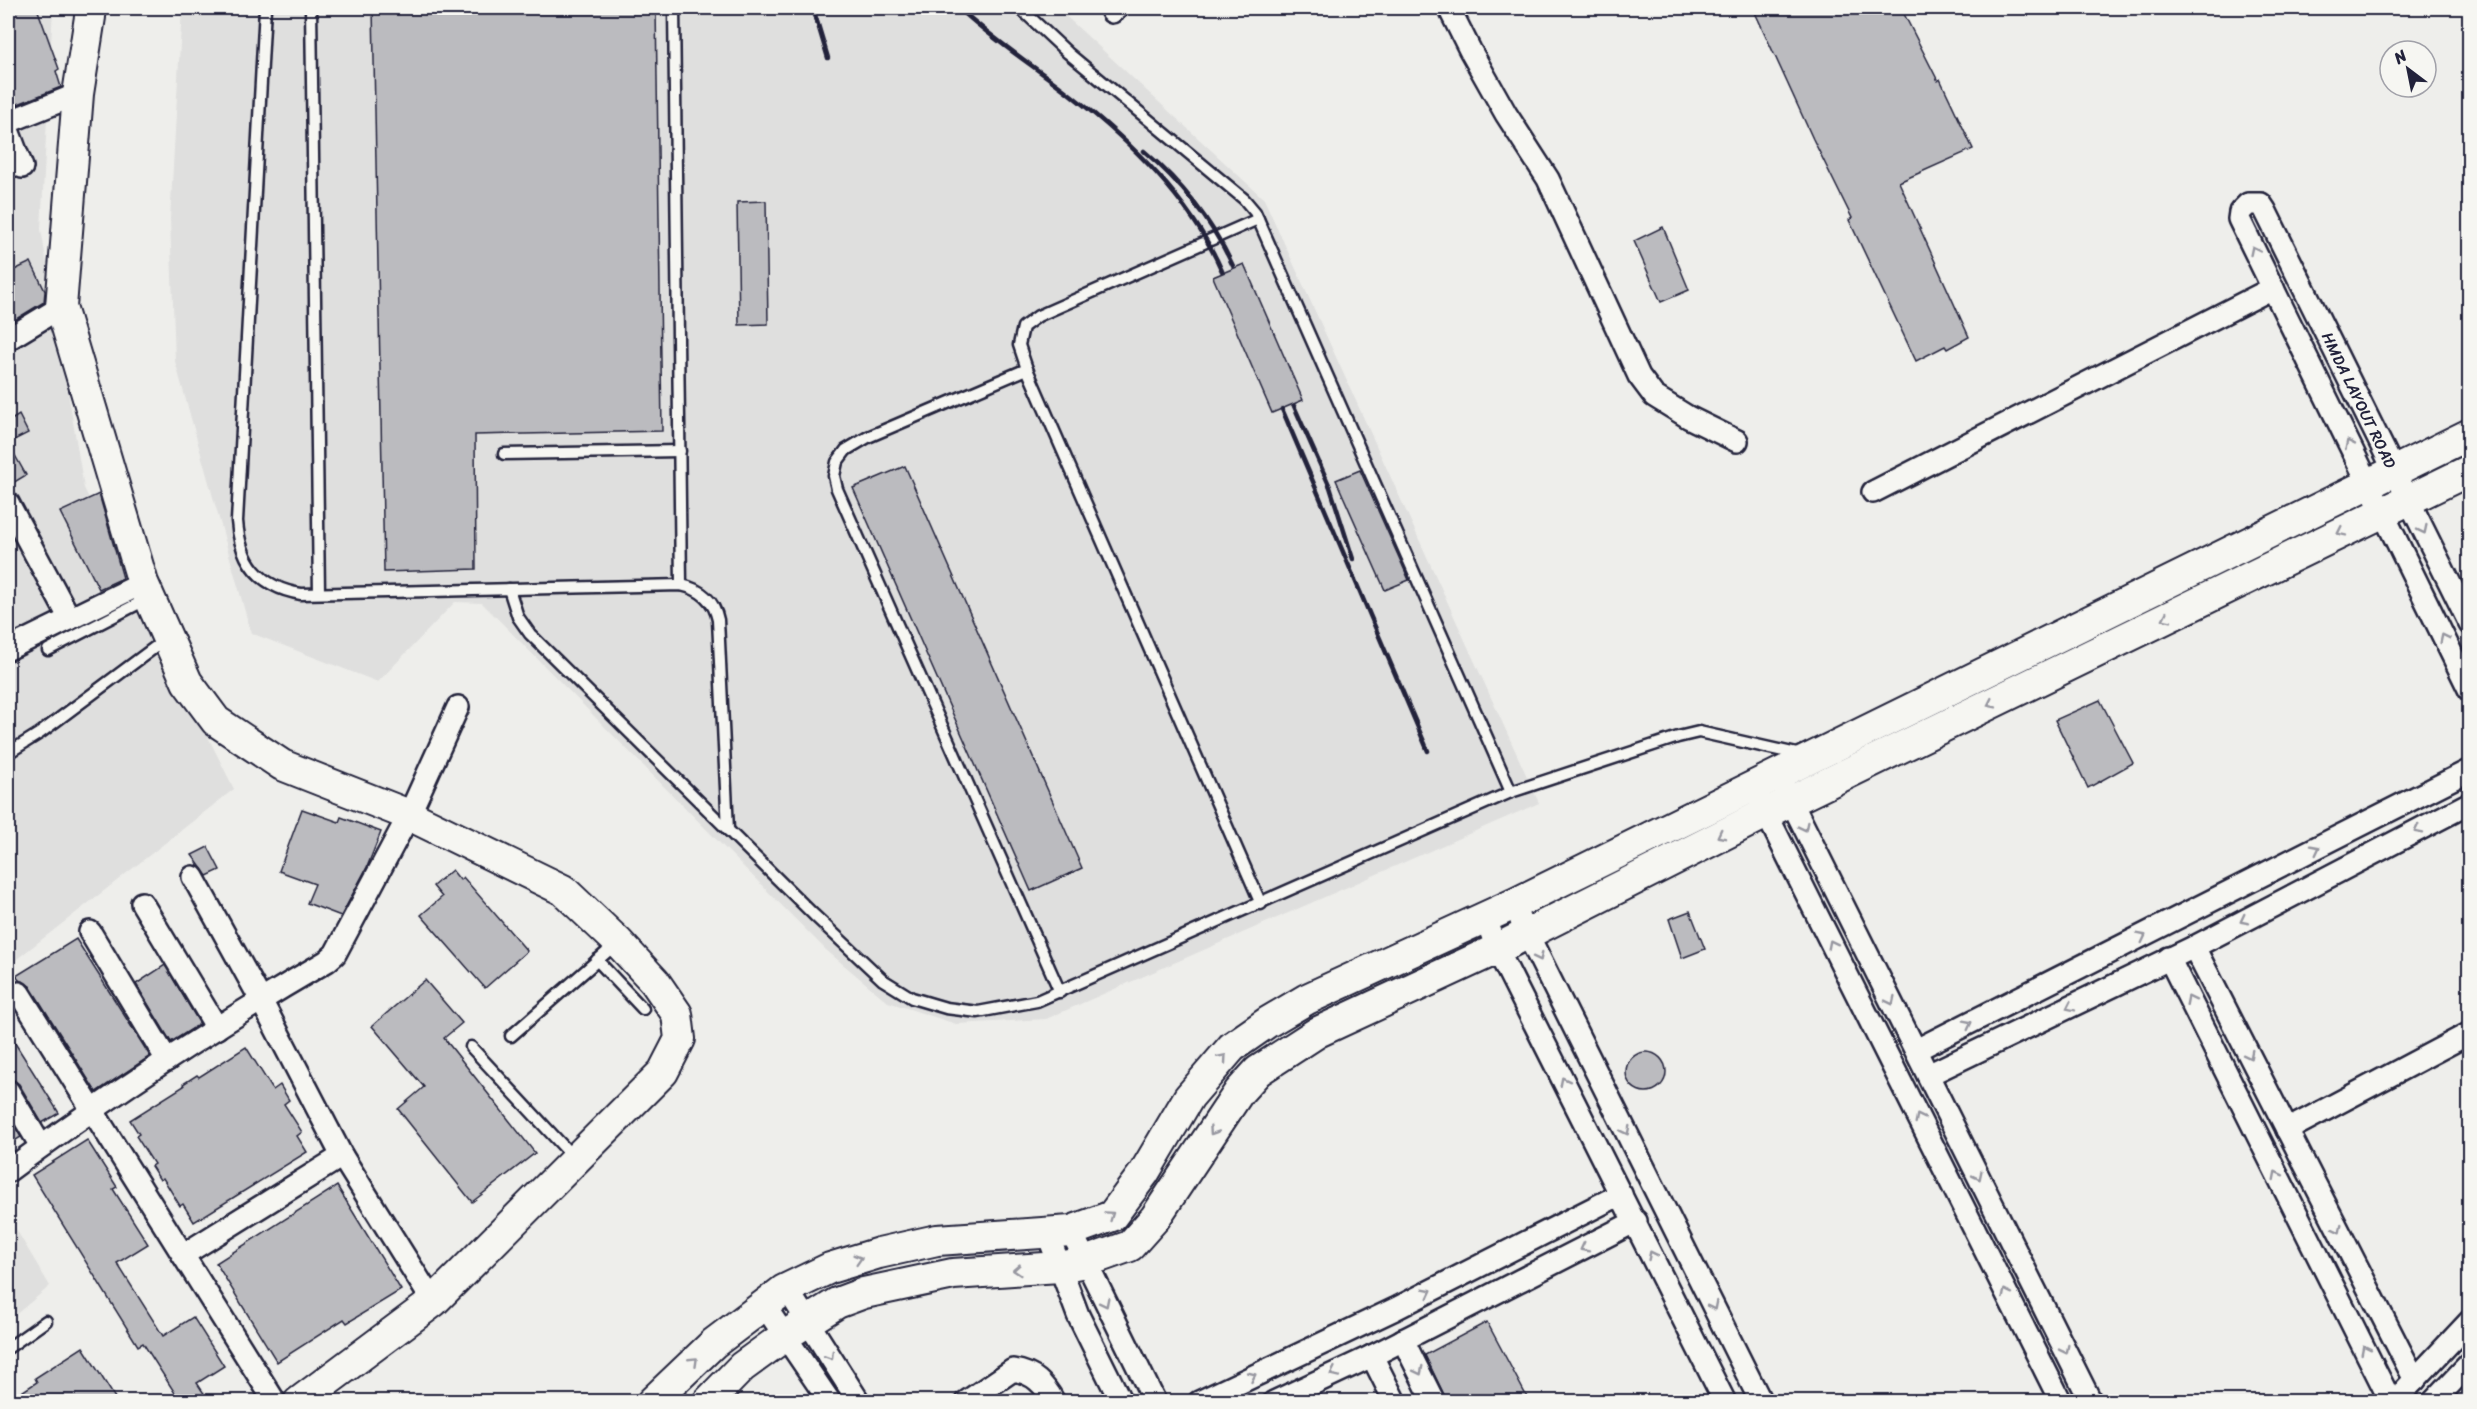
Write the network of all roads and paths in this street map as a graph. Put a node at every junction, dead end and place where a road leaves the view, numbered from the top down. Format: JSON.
{"nodes":[{"id":1,"x":90,"y":8,"type":"edge"},
{"id":2,"x":265,"y":8,"type":"edge"},
{"id":3,"x":311,"y":8,"type":"edge"},
{"id":4,"x":674,"y":8,"type":"edge"},
{"id":5,"x":1020,"y":8,"type":"edge"},
{"id":6,"x":1449,"y":8,"type":"edge"},
{"id":7,"x":78,"y":94,"type":"junction"},
{"id":8,"x":8,"y":122,"type":"edge"},
{"id":9,"x":8,"y":130,"type":"edge"},
{"id":10,"x":22,"y":167,"type":"dead end"},
{"id":11,"x":1258,"y":219,"type":"junction"},
{"id":12,"x":2297,"y":274,"type":"junction"},
{"id":13,"x":2273,"y":288,"type":"junction"},
{"id":14,"x":61,"y":307,"type":"junction"},
{"id":15,"x":8,"y":339,"type":"edge"},
{"id":16,"x":1027,"y":369,"type":"junction"},
{"id":17,"x":2469,"y":434,"type":"edge"},
{"id":18,"x":1737,"y":441,"type":"dead end"},
{"id":19,"x":680,"y":451,"type":"junction"},
{"id":20,"x":504,"y":454,"type":"dead end"},
{"id":21,"x":2469,"y":470,"type":"edge"},
{"id":22,"x":2381,"y":478,"type":"junction"},
{"id":23,"x":1873,"y":492,"type":"dead end"},
{"id":24,"x":8,"y":503,"type":"edge"},
{"id":25,"x":2395,"y":506,"type":"junction"},
{"id":26,"x":681,"y":585,"type":"junction"},
{"id":27,"x":509,"y":589,"type":"junction"},
{"id":28,"x":146,"y":591,"type":"junction"},
{"id":29,"x":319,"y":593,"type":"junction"},
{"id":30,"x":70,"y":619,"type":"junction"},
{"id":31,"x":2469,"y":624,"type":"edge"},
{"id":32,"x":166,"y":638,"type":"junction"},
{"id":33,"x":8,"y":649,"type":"edge"},
{"id":34,"x":48,"y":650,"type":"dead end"},
{"id":35,"x":2469,"y":691,"type":"edge"},
{"id":36,"x":458,"y":707,"type":"dead end"},
{"id":37,"x":8,"y":753,"type":"edge"},
{"id":38,"x":1813,"y":757,"type":"junction"},
{"id":39,"x":2469,"y":770,"type":"edge"},
{"id":40,"x":1765,"y":780,"type":"junction"},
{"id":41,"x":1511,"y":792,"type":"junction"},
{"id":42,"x":2469,"y":803,"type":"edge"},
{"id":43,"x":1779,"y":807,"type":"junction"},
{"id":44,"x":409,"y":815,"type":"junction"},
{"id":45,"x":728,"y":830,"type":"junction"},
{"id":46,"x":193,"y":877,"type":"dead end"},
{"id":47,"x":142,"y":903,"type":"dead end"},
{"id":48,"x":1261,"y":904,"type":"junction"},
{"id":49,"x":1514,"y":904,"type":"junction"},
{"id":50,"x":2199,"y":909,"type":"junction"},
{"id":51,"x":1485,"y":916,"type":"junction"},
{"id":52,"x":90,"y":932,"type":"dead end"},
{"id":53,"x":1527,"y":934,"type":"junction"},
{"id":54,"x":2214,"y":936,"type":"junction"},
{"id":55,"x":2193,"y":947,"type":"junction"},
{"id":56,"x":1497,"y":949,"type":"junction"},
{"id":57,"x":608,"y":951,"type":"junction"},
{"id":58,"x":2169,"y":958,"type":"junction"},
{"id":59,"x":1060,"y":992,"type":"junction"},
{"id":60,"x":19,"y":993,"type":"dead end"},
{"id":61,"x":261,"y":999,"type":"junction"},
{"id":62,"x":643,"y":1009,"type":"dead end"},
{"id":63,"x":217,"y":1028,"type":"junction"},
{"id":64,"x":2469,"y":1033,"type":"edge"},
{"id":65,"x":511,"y":1036,"type":"dead end"},
{"id":66,"x":471,"y":1047,"type":"dead end"},
{"id":67,"x":1916,"y":1050,"type":"junction"},
{"id":68,"x":167,"y":1060,"type":"junction"},
{"id":69,"x":1928,"y":1075,"type":"junction"},
{"id":70,"x":8,"y":1091,"type":"edge"},
{"id":71,"x":92,"y":1110,"type":"junction"},
{"id":72,"x":2287,"y":1130,"type":"junction"},
{"id":73,"x":41,"y":1146,"type":"junction"},
{"id":74,"x":342,"y":1156,"type":"junction"},
{"id":75,"x":576,"y":1160,"type":"junction"},
{"id":76,"x":8,"y":1171,"type":"edge"},
{"id":77,"x":1622,"y":1194,"type":"junction"},
{"id":78,"x":1636,"y":1221,"type":"junction"},
{"id":79,"x":1059,"y":1232,"type":"junction"},
{"id":80,"x":183,"y":1256,"type":"junction"},
{"id":81,"x":1072,"y":1264,"type":"junction"},
{"id":82,"x":776,"y":1297,"type":"junction"},
{"id":83,"x":433,"y":1302,"type":"junction"},
{"id":84,"x":2379,"y":1309,"type":"junction"},
{"id":85,"x":2350,"y":1319,"type":"junction"},
{"id":86,"x":46,"y":1321,"type":"dead end"},
{"id":87,"x":2469,"y":1321,"type":"edge"},
{"id":88,"x":797,"y":1328,"type":"junction"},
{"id":89,"x":1403,"y":1340,"type":"junction"},
{"id":90,"x":8,"y":1348,"type":"edge"},
{"id":91,"x":1372,"y":1356,"type":"junction"},
{"id":92,"x":2469,"y":1364,"type":"edge"},
{"id":93,"x":2415,"y":1380,"type":"junction"},
{"id":94,"x":275,"y":1401,"type":"edge"},
{"id":95,"x":299,"y":1401,"type":"edge"},
{"id":96,"x":652,"y":1401,"type":"edge"},
{"id":97,"x":708,"y":1401,"type":"edge"},
{"id":98,"x":830,"y":1401,"type":"edge"},
{"id":99,"x":859,"y":1401,"type":"edge"},
{"id":100,"x":966,"y":1401,"type":"edge"},
{"id":101,"x":1054,"y":1401,"type":"edge"},
{"id":102,"x":1121,"y":1401,"type":"edge"},
{"id":103,"x":1155,"y":1401,"type":"edge"},
{"id":104,"x":1199,"y":1401,"type":"edge"},
{"id":105,"x":1274,"y":1401,"type":"edge"},
{"id":106,"x":1395,"y":1401,"type":"edge"},
{"id":107,"x":1434,"y":1401,"type":"edge"},
{"id":108,"x":1725,"y":1401,"type":"edge"},
{"id":109,"x":1761,"y":1401,"type":"edge"},
{"id":110,"x":2061,"y":1401,"type":"edge"},
{"id":111,"x":2091,"y":1401,"type":"edge"},
{"id":112,"x":2393,"y":1401,"type":"edge"},
{"id":113,"x":2433,"y":1401,"type":"edge"}],
"edges":[{"from":1,"to":7,"type":"street"},
{"from":2,"to":29,"type":"lane"},
{"from":3,"to":29,"type":"lane"},
{"from":4,"to":19,"type":"lane"},
{"from":5,"to":11,"type":"lane"},
{"from":6,"to":18,"type":"street"},
{"from":7,"to":8,"type":"street"},
{"from":7,"to":14,"type":"street"},
{"from":9,"to":10,"type":"street"},
{"from":11,"to":16,"type":"lane"},
{"from":11,"to":41,"type":"lane"},
{"from":12,"to":13,"type":"street"},
{"from":13,"to":12,"type":"street","name":"HMDA LAYOUT ROAD","one_way":true},
{"from":12,"to":22,"type":"street","name":"HMDA LAYOUT ROAD"},
{"from":22,"to":13,"type":"street","one_way":true},
{"from":13,"to":23,"type":"street"},
{"from":14,"to":15,"type":"street"},
{"from":14,"to":28,"type":"street"},
{"from":16,"to":48,"type":"lane"},
{"from":16,"to":59,"type":"lane"},
{"from":17,"to":22,"type":"street"},
{"from":19,"to":20,"type":"lane"},
{"from":19,"to":26,"type":"lane"},
{"from":21,"to":25,"type":"street"},
{"from":22,"to":25,"type":"street"},
{"from":22,"to":25,"type":"street","name":"HMDA LAYOUT ROAD"},
{"from":22,"to":38,"type":"street"},
{"from":24,"to":30,"type":"street"},
{"from":25,"to":31,"type":"street","name":"HMDA LAYOUT ROAD","one_way":true},
{"from":35,"to":25,"type":"street","one_way":true},
{"from":25,"to":43,"type":"street","one_way":true},
{"from":26,"to":27,"type":"lane"},
{"from":26,"to":45,"type":"lane"},
{"from":27,"to":29,"type":"lane"},
{"from":27,"to":45,"type":"lane"},
{"from":28,"to":30,"type":"street"},
{"from":28,"to":32,"type":"street"},
{"from":28,"to":34,"type":"lane"},
{"from":30,"to":33,"type":"street"},
{"from":32,"to":37,"type":"lane"},
{"from":32,"to":44,"type":"street"},
{"from":36,"to":44,"type":"street"},
{"from":38,"to":40,"type":"street"},
{"from":38,"to":41,"type":"lane"},
{"from":50,"to":39,"type":"street","one_way":true},
{"from":40,"to":43,"type":"street"},
{"from":40,"to":43,"type":"street"},
{"from":40,"to":49,"type":"street"},
{"from":41,"to":48,"type":"lane"},
{"from":42,"to":54,"type":"street","one_way":true},
{"from":43,"to":53,"type":"street","one_way":true},
{"from":43,"to":67,"type":"street","one_way":true},
{"from":110,"to":43,"type":"street","one_way":true},
{"from":44,"to":57,"type":"street"},
{"from":44,"to":61,"type":"street"},
{"from":45,"to":59,"type":"lane"},
{"from":46,"to":61,"type":"street"},
{"from":47,"to":63,"type":"street"},
{"from":48,"to":59,"type":"lane"},
{"from":49,"to":51,"type":"street"},
{"from":49,"to":53,"type":"street"},
{"from":50,"to":54,"type":"street"},
{"from":67,"to":50,"type":"street","one_way":true},
{"from":51,"to":56,"type":"street"},
{"from":79,"to":51,"type":"street","one_way":true},
{"from":52,"to":68,"type":"street"},
{"from":53,"to":56,"type":"street"},
{"from":53,"to":109,"type":"street","one_way":true},
{"from":54,"to":55,"type":"street"},
{"from":55,"to":58,"type":"street"},
{"from":55,"to":72,"type":"street","one_way":true},
{"from":77,"to":56,"type":"street","one_way":true},
{"from":56,"to":81,"type":"street","one_way":true},
{"from":57,"to":62,"type":"lane"},
{"from":57,"to":65,"type":"lane"},
{"from":57,"to":75,"type":"street"},
{"from":58,"to":69,"type":"street","one_way":true},
{"from":85,"to":58,"type":"street","one_way":true},
{"from":60,"to":71,"type":"street"},
{"from":61,"to":63,"type":"street"},
{"from":61,"to":74,"type":"street"},
{"from":63,"to":68,"type":"street"},
{"from":64,"to":72,"type":"street"},
{"from":66,"to":75,"type":"lane"},
{"from":67,"to":69,"type":"street"},
{"from":68,"to":71,"type":"street"},
{"from":69,"to":111,"type":"street","one_way":true},
{"from":70,"to":73,"type":"street"},
{"from":71,"to":73,"type":"street"},
{"from":71,"to":80,"type":"street"},
{"from":72,"to":84,"type":"street","one_way":true},
{"from":73,"to":76,"type":"street"},
{"from":74,"to":80,"type":"street"},
{"from":74,"to":83,"type":"street"},
{"from":75,"to":83,"type":"street"},
{"from":77,"to":78,"type":"street"},
{"from":104,"to":77,"type":"street","one_way":true},
{"from":78,"to":89,"type":"street","one_way":true},
{"from":108,"to":78,"type":"street","one_way":true},
{"from":79,"to":81,"type":"street"},
{"from":82,"to":79,"type":"street","one_way":true},
{"from":80,"to":94,"type":"street"},
{"from":81,"to":88,"type":"street","one_way":true},
{"from":81,"to":102,"type":"street"},
{"from":81,"to":103,"type":"street","one_way":true},
{"from":82,"to":88,"type":"street"},
{"from":96,"to":82,"type":"street","one_way":true},
{"from":83,"to":95,"type":"street"},
{"from":84,"to":85,"type":"street"},
{"from":84,"to":93,"type":"street"},
{"from":112,"to":85,"type":"street","one_way":true},
{"from":86,"to":90,"type":"lane"},
{"from":87,"to":93,"type":"street"},
{"from":88,"to":97,"type":"street"},
{"from":88,"to":98,"type":"street"},
{"from":88,"to":99,"type":"street","one_way":true},
{"from":89,"to":91,"type":"street"},
{"from":89,"to":107,"type":"street","one_way":true},
{"from":91,"to":105,"type":"street","one_way":true},
{"from":91,"to":106,"type":"street"},
{"from":92,"to":113,"type":"street"},
{"from":93,"to":112,"type":"street"},
{"from":100,"to":101,"type":"street"}]}
